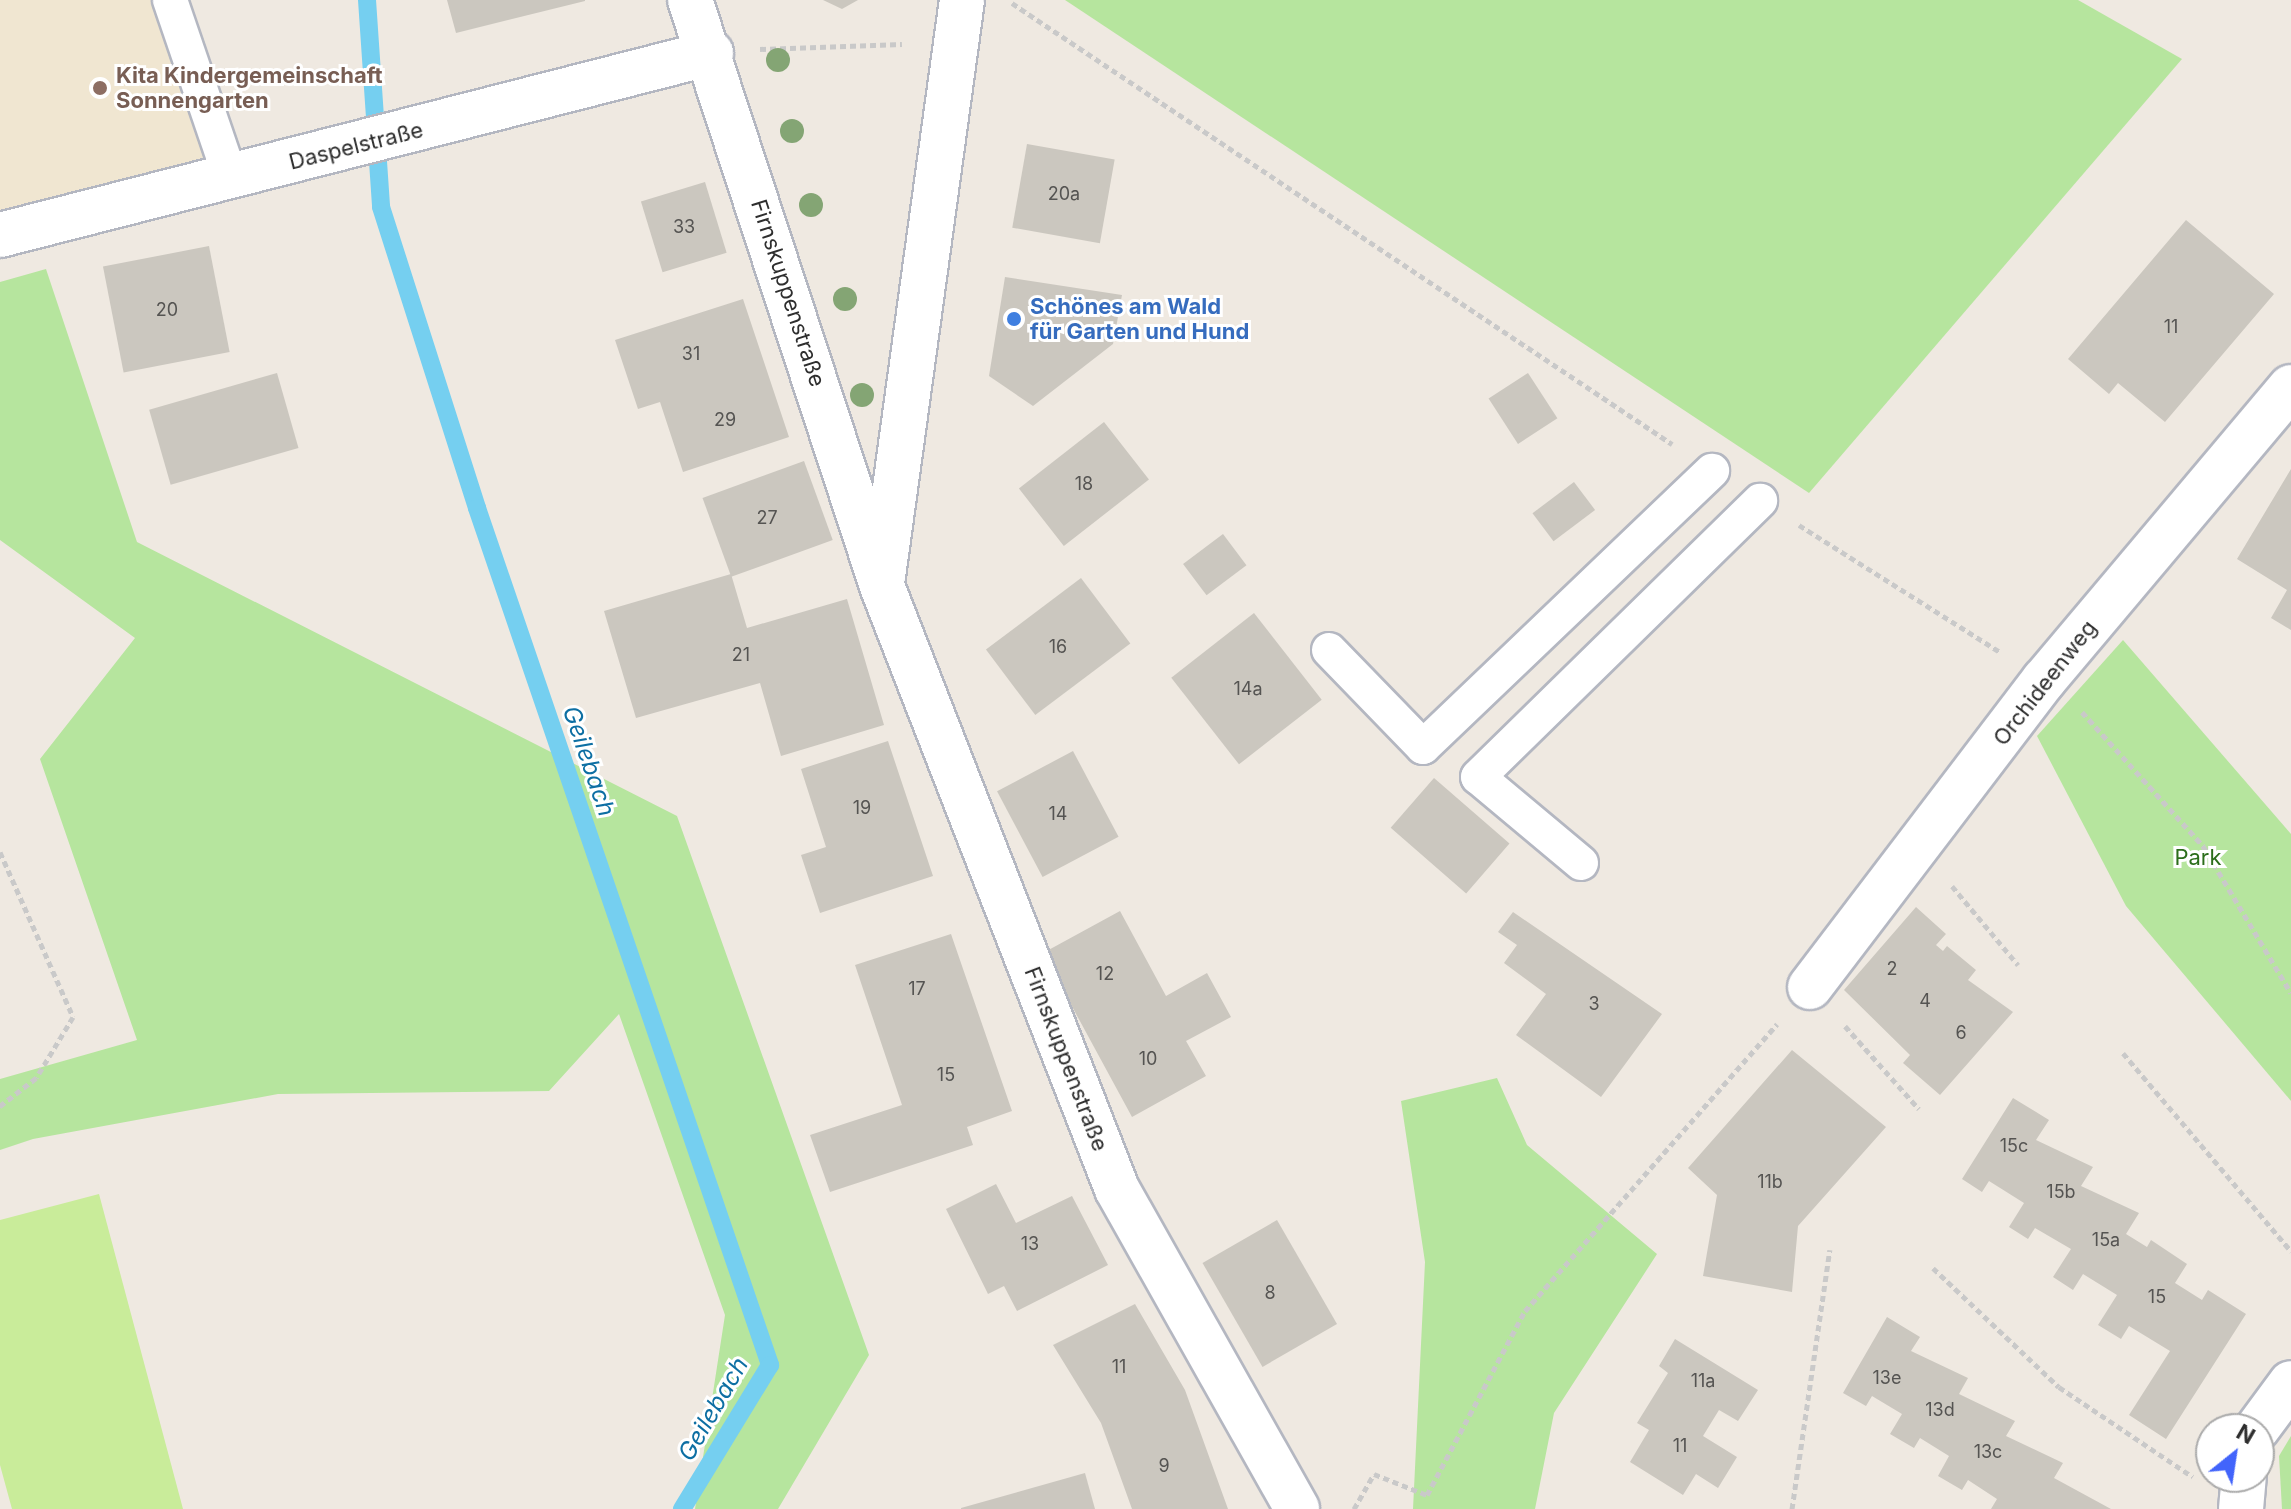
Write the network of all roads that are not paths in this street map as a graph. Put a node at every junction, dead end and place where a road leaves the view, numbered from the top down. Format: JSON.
{"nodes":[{"id":1,"x":170,"y":0,"type":"edge"},
{"id":2,"x":690,"y":0,"type":"edge"},
{"id":3,"x":962,"y":0,"type":"edge"},
{"id":4,"x":711,"y":53,"type":"junction"},
{"id":5,"x":230,"y":176,"type":"junction"},
{"id":6,"x":0,"y":235,"type":"edge"},
{"id":7,"x":2291,"y":387,"type":"edge"},
{"id":8,"x":1712,"y":471,"type":"road end"},
{"id":9,"x":1760,"y":501,"type":"road end"},
{"id":10,"x":882,"y":586,"type":"junction"},
{"id":11,"x":1329,"y":650,"type":"dead end"},
{"id":12,"x":1581,"y":863,"type":"dead end"},
{"id":13,"x":1810,"y":987,"type":"road end"},
{"id":14,"x":2291,"y":1383,"type":"edge"},
{"id":15,"x":2269,"y":1413,"type":"edge"},
{"id":16,"x":1297,"y":1509,"type":"edge"}],
"edges":[{"from":1,"to":5,"type":"lane"},
{"from":2,"to":4,"type":"street","name":"Firnskuppenstraße"},
{"from":3,"to":10,"type":"street","name":"Firnskuppenstraße"},
{"from":4,"to":5,"type":"street","name":"Daspelstraße"},
{"from":4,"to":10,"type":"street","name":"Firnskuppenstraße"},
{"from":5,"to":6,"type":"street","name":"Daspelstraße"},
{"from":7,"to":13,"type":"street","name":"Orchideenweg"},
{"from":8,"to":11,"type":"lane"},
{"from":9,"to":12,"type":"lane"},
{"from":10,"to":16,"type":"street","name":"Firnskuppenstraße"},
{"from":14,"to":15,"type":"street"}]}
